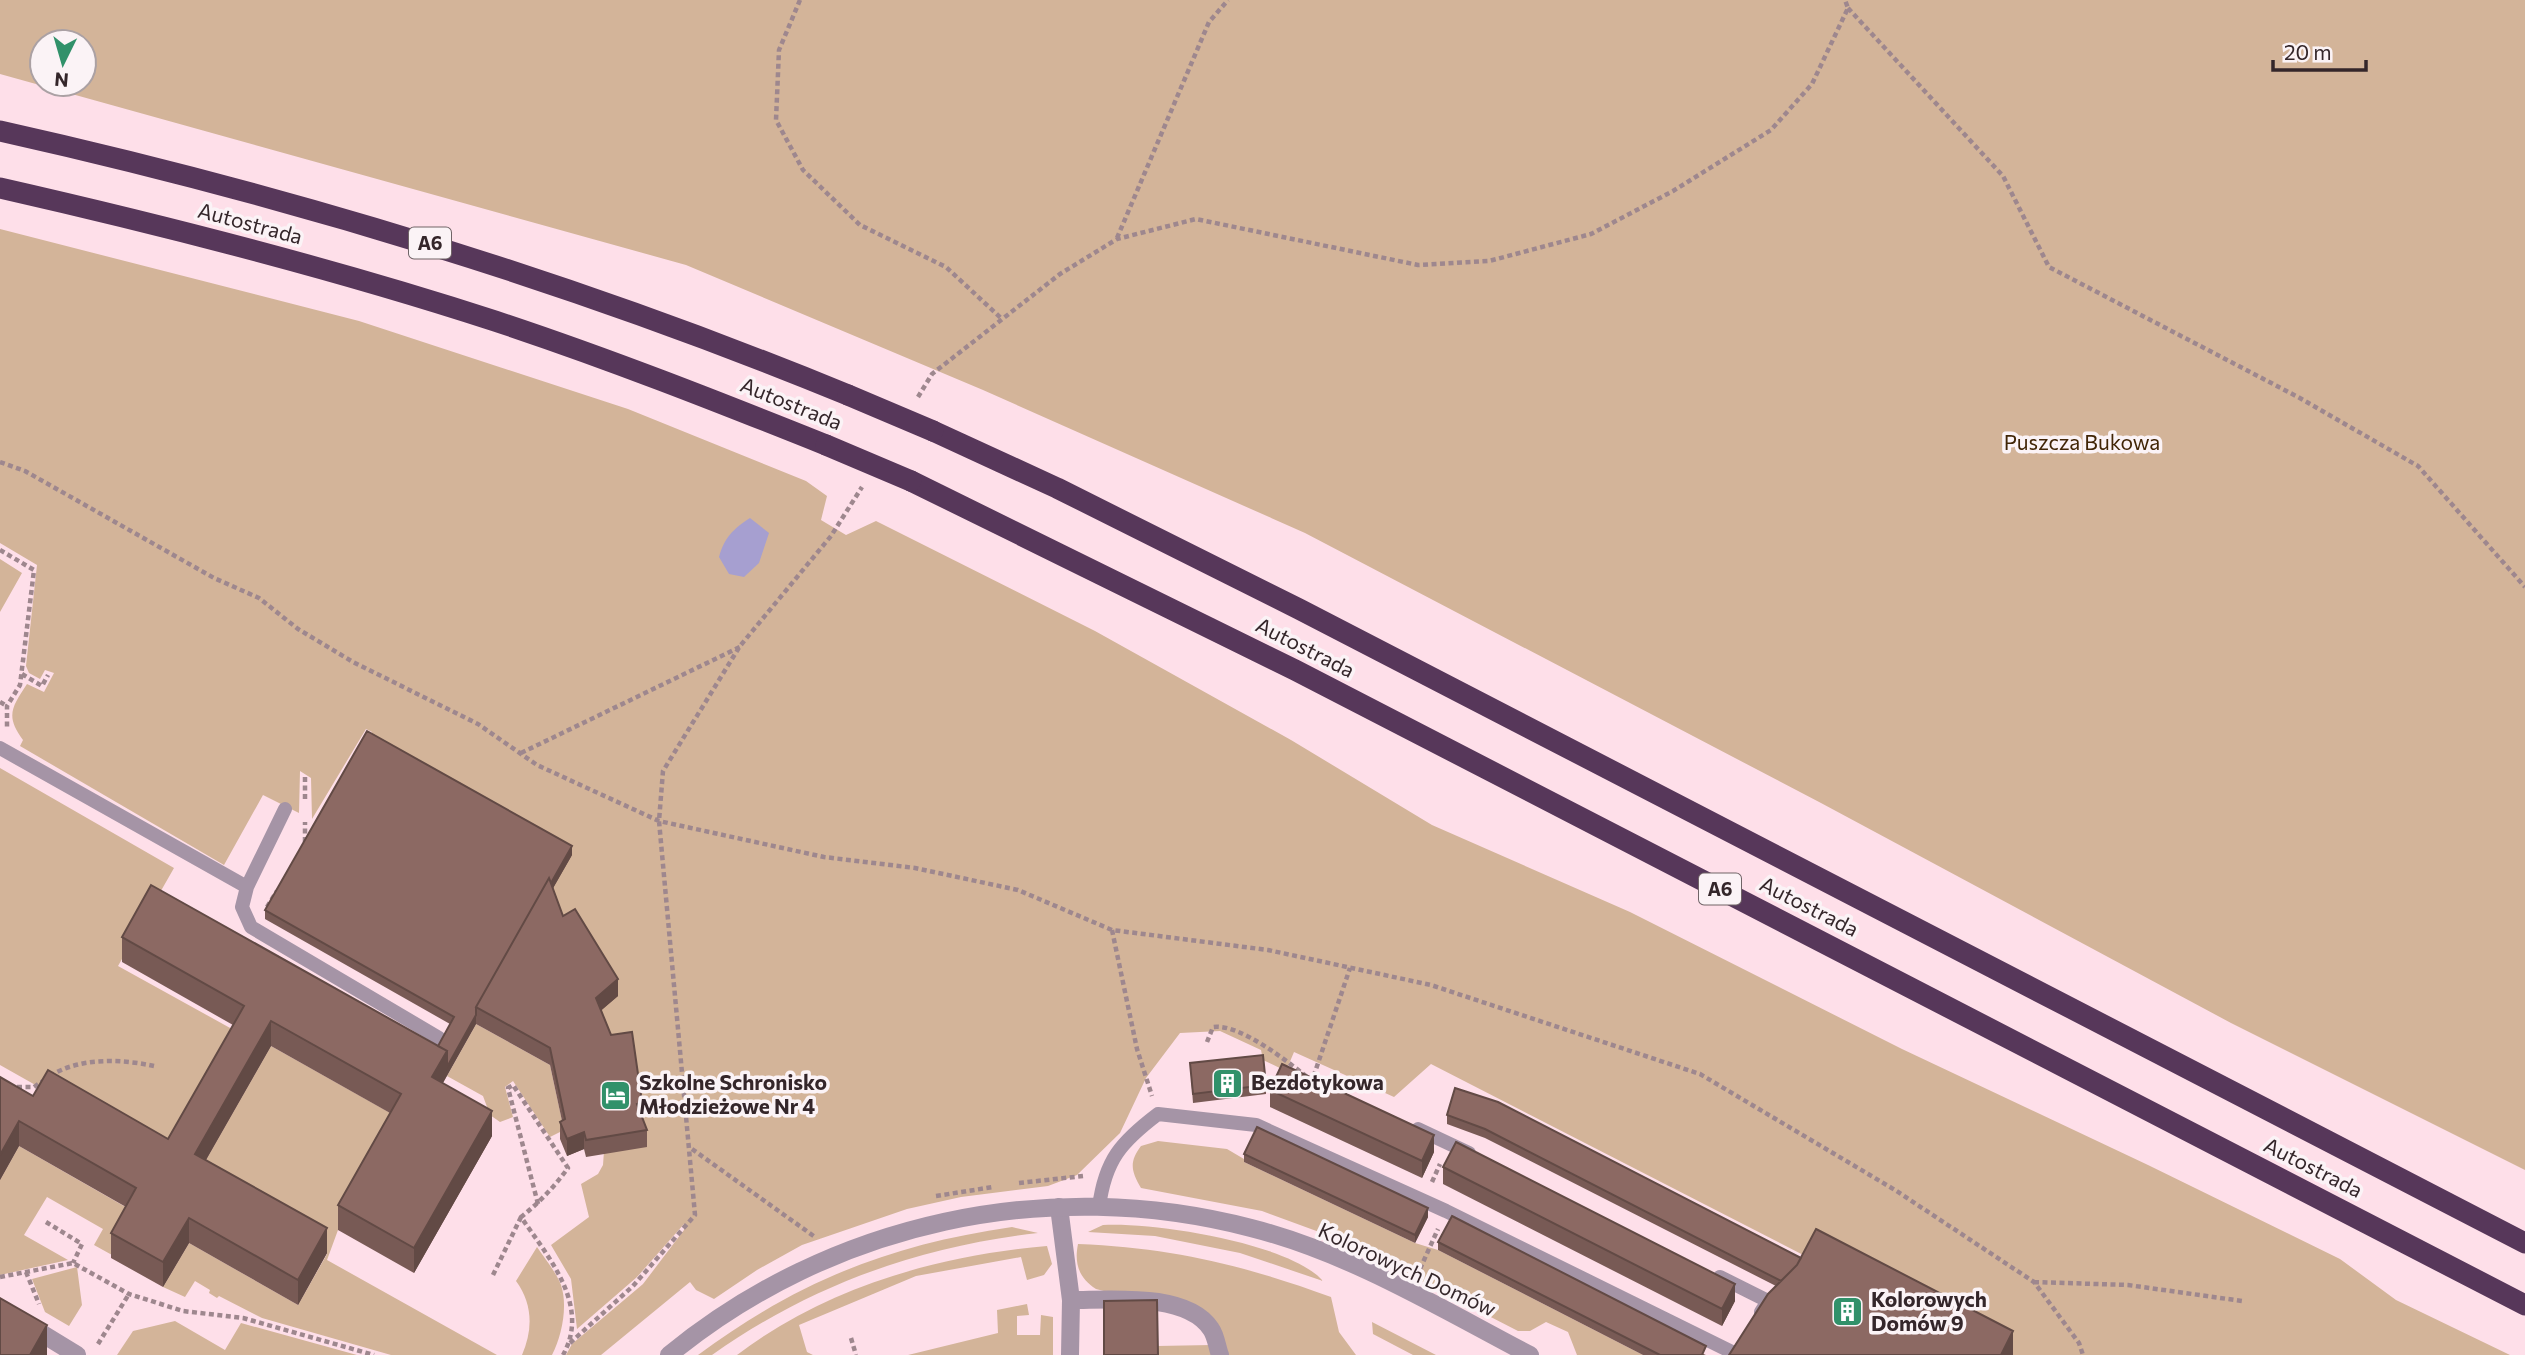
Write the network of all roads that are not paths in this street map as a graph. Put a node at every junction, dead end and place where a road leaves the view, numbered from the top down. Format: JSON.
{"nodes":[{"id":1,"x":0,"y":131,"type":"edge"},
{"id":2,"x":0,"y":188,"type":"edge"},
{"id":3,"x":0,"y":748,"type":"edge"},
{"id":4,"x":285,"y":809,"type":"dead end"},
{"id":5,"x":247,"y":887,"type":"junction"},
{"id":6,"x":439,"y":1038,"type":"edge"},
{"id":7,"x":1399,"y":1120,"type":"edge"},
{"id":8,"x":1486,"y":1161,"type":"edge"},
{"id":9,"x":1099,"y":1207,"type":"junction"},
{"id":10,"x":1059,"y":1208,"type":"junction"},
{"id":11,"x":2525,"y":1243,"type":"edge"},
{"id":12,"x":1707,"y":1270,"type":"edge"},
{"id":13,"x":1071,"y":1300,"type":"junction"},
{"id":14,"x":2525,"y":1305,"type":"edge"},
{"id":15,"x":0,"y":1308,"type":"edge"},
{"id":16,"x":1755,"y":1322,"type":"edge"},
{"id":17,"x":1738,"y":1351,"type":"edge"},
{"id":18,"x":77,"y":1355,"type":"edge"},
{"id":19,"x":669,"y":1355,"type":"edge"},
{"id":20,"x":1070,"y":1355,"type":"edge"},
{"id":21,"x":1220,"y":1355,"type":"edge"},
{"id":22,"x":1530,"y":1355,"type":"edge"}],
"edges":[{"from":1,"to":11,"type":"highway","name":"Autostrada","number":"A6","bridge":true},
{"from":2,"to":14,"type":"highway","name":"Autostrada","number":"A6","bridge":true},
{"from":3,"to":5,"type":"lane"},
{"from":4,"to":5,"type":"lane"},
{"from":5,"to":6,"type":"lane"},
{"from":7,"to":8,"type":"lane"},
{"from":9,"to":10,"type":"street","name":"Kolorowych Domów"},
{"from":9,"to":17,"type":"lane"},
{"from":9,"to":22,"type":"street","name":"Kolorowych Domów"},
{"from":10,"to":13,"type":"street"},
{"from":10,"to":19,"type":"street","name":"Kolorowych Domów"},
{"from":12,"to":16,"type":"lane"},
{"from":13,"to":20,"type":"street"},
{"from":13,"to":21,"type":"street"},
{"from":15,"to":18,"type":"street"}]}
